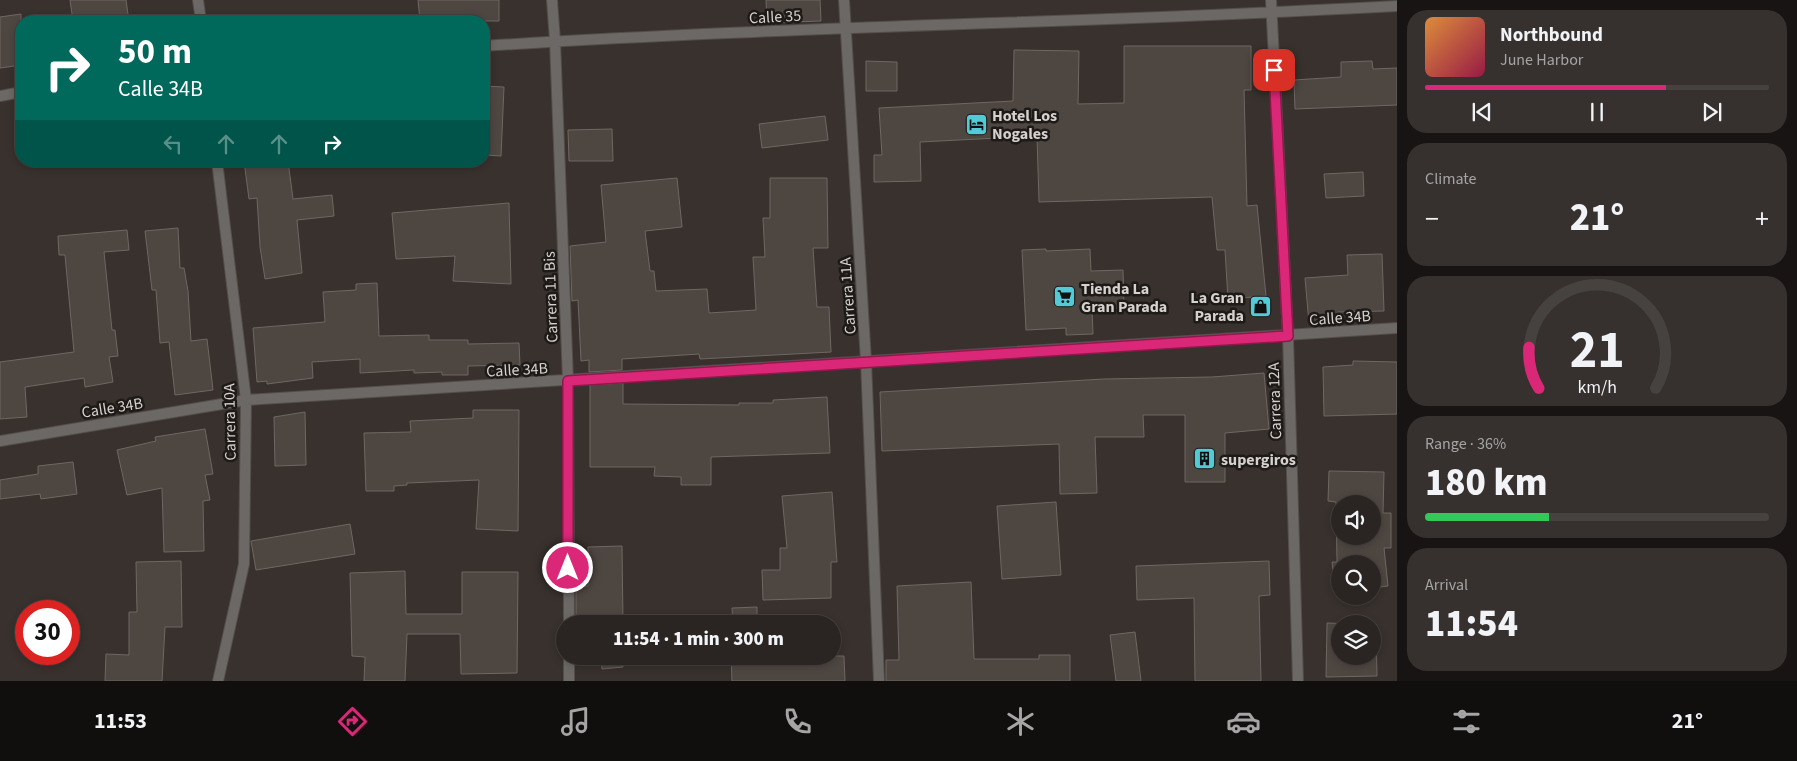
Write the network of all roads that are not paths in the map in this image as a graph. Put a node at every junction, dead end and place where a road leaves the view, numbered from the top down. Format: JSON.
{"nodes":[{"id":1,"x":198,"y":0,"type":"edge"},
{"id":2,"x":552,"y":0,"type":"edge"},
{"id":3,"x":844,"y":0,"type":"edge"},
{"id":4,"x":1271,"y":0,"type":"edge"},
{"id":5,"x":1397,"y":6,"type":"edge"},
{"id":6,"x":1272,"y":13,"type":"junction"},
{"id":7,"x":200,"y":15,"type":"edge"},
{"id":8,"x":846,"y":28,"type":"junction"},
{"id":9,"x":555,"y":41,"type":"junction"},
{"id":10,"x":490,"y":46,"type":"edge"},
{"id":11,"x":15,"y":93,"type":"edge"},
{"id":12,"x":0,"y":96,"type":"edge"},
{"id":13,"x":218,"y":167,"type":"edge"},
{"id":14,"x":1397,"y":328,"type":"edge"},
{"id":15,"x":1288,"y":336,"type":"junction"},
{"id":16,"x":866,"y":361,"type":"junction"},
{"id":17,"x":568,"y":381,"type":"junction"},
{"id":18,"x":246,"y":400,"type":"junction"},
{"id":19,"x":0,"y":441,"type":"edge"},
{"id":20,"x":569,"y":615,"type":"edge"},
{"id":21,"x":569,"y":665,"type":"edge"},
{"id":22,"x":218,"y":681,"type":"edge"},
{"id":23,"x":569,"y":681,"type":"edge"},
{"id":24,"x":879,"y":681,"type":"edge"},
{"id":25,"x":1298,"y":681,"type":"edge"}],
"edges":[{"from":1,"to":7,"type":"street"},
{"from":2,"to":9,"type":"street","name":"Carrera 11 Bis"},
{"from":3,"to":8,"type":"street","name":"Carrera 11A"},
{"from":4,"to":6,"type":"street","name":"Carrera 12A"},
{"from":5,"to":6,"type":"street","name":"Calle 35"},
{"from":6,"to":8,"type":"street","name":"Calle 35"},
{"from":6,"to":15,"type":"street","name":"Carrera 12A"},
{"from":8,"to":9,"type":"street","name":"Calle 35"},
{"from":8,"to":16,"type":"street","name":"Carrera 11A"},
{"from":9,"to":10,"type":"street","name":"Calle 35"},
{"from":9,"to":17,"type":"street","name":"Carrera 11 Bis"},
{"from":11,"to":12,"type":"street"},
{"from":13,"to":18,"type":"street","name":"Carrera 10A"},
{"from":14,"to":15,"type":"street","name":"Calle 34B"},
{"from":15,"to":16,"type":"street","name":"Calle 34B"},
{"from":15,"to":25,"type":"street","name":"Carrera 12A"},
{"from":16,"to":17,"type":"street","name":"Calle 34B"},
{"from":16,"to":24,"type":"street","name":"Carrera 11A"},
{"from":17,"to":18,"type":"street","name":"Calle 34B"},
{"from":17,"to":20,"type":"street","name":"Carrera 11 Bis"},
{"from":18,"to":19,"type":"street","name":"Calle 34B"},
{"from":18,"to":22,"type":"street","name":"Carrera 10A"},
{"from":21,"to":23,"type":"street"}]}
